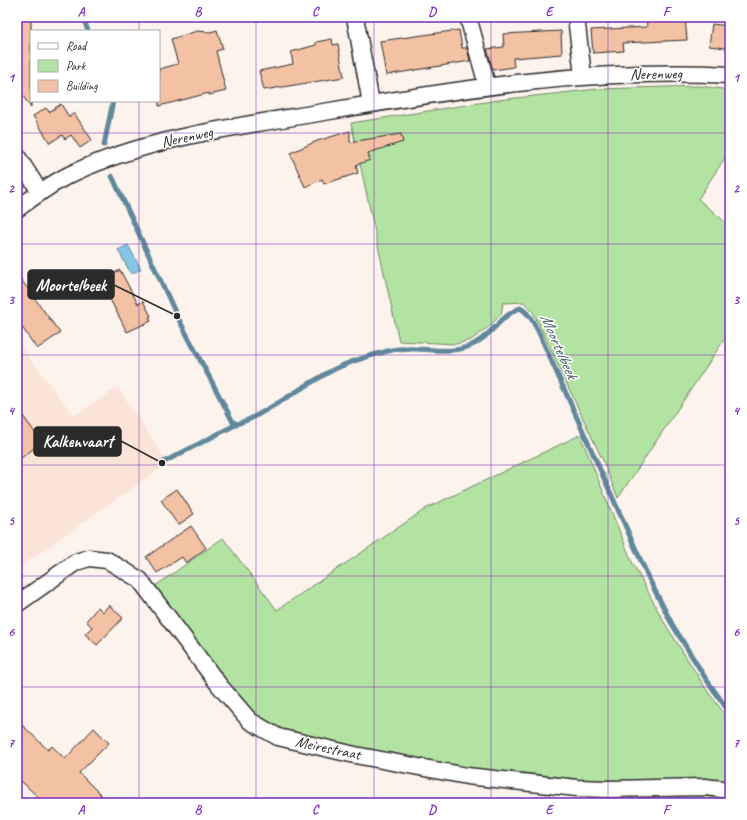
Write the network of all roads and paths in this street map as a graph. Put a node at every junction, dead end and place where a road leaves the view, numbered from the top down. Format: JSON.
{"nodes":[{"id":1,"x":355,"y":17,"type":"edge"},
{"id":2,"x":468,"y":17,"type":"edge"},
{"id":3,"x":576,"y":17,"type":"edge"},
{"id":4,"x":730,"y":75,"type":"edge"},
{"id":5,"x":583,"y":76,"type":"junction"},
{"id":6,"x":487,"y":85,"type":"junction"},
{"id":7,"x":371,"y":104,"type":"junction"},
{"id":8,"x":17,"y":156,"type":"edge"},
{"id":9,"x":40,"y":192,"type":"junction"},
{"id":10,"x":17,"y":209,"type":"edge"},
{"id":11,"x":17,"y":604,"type":"edge"},
{"id":12,"x":730,"y":790,"type":"edge"}],
"edges":[{"from":1,"to":7,"type":"street"},
{"from":2,"to":6,"type":"street"},
{"from":3,"to":5,"type":"street"},
{"from":4,"to":5,"type":"street","name":"Nerenweg"},
{"from":5,"to":6,"type":"street","name":"Nerenweg"},
{"from":6,"to":7,"type":"street","name":"Nerenweg"},
{"from":7,"to":9,"type":"street","name":"Nerenweg"},
{"from":8,"to":9,"type":"street"},
{"from":9,"to":10,"type":"street","name":"Nerenweg"},
{"from":11,"to":12,"type":"street","name":"Meirestraat"}]}
